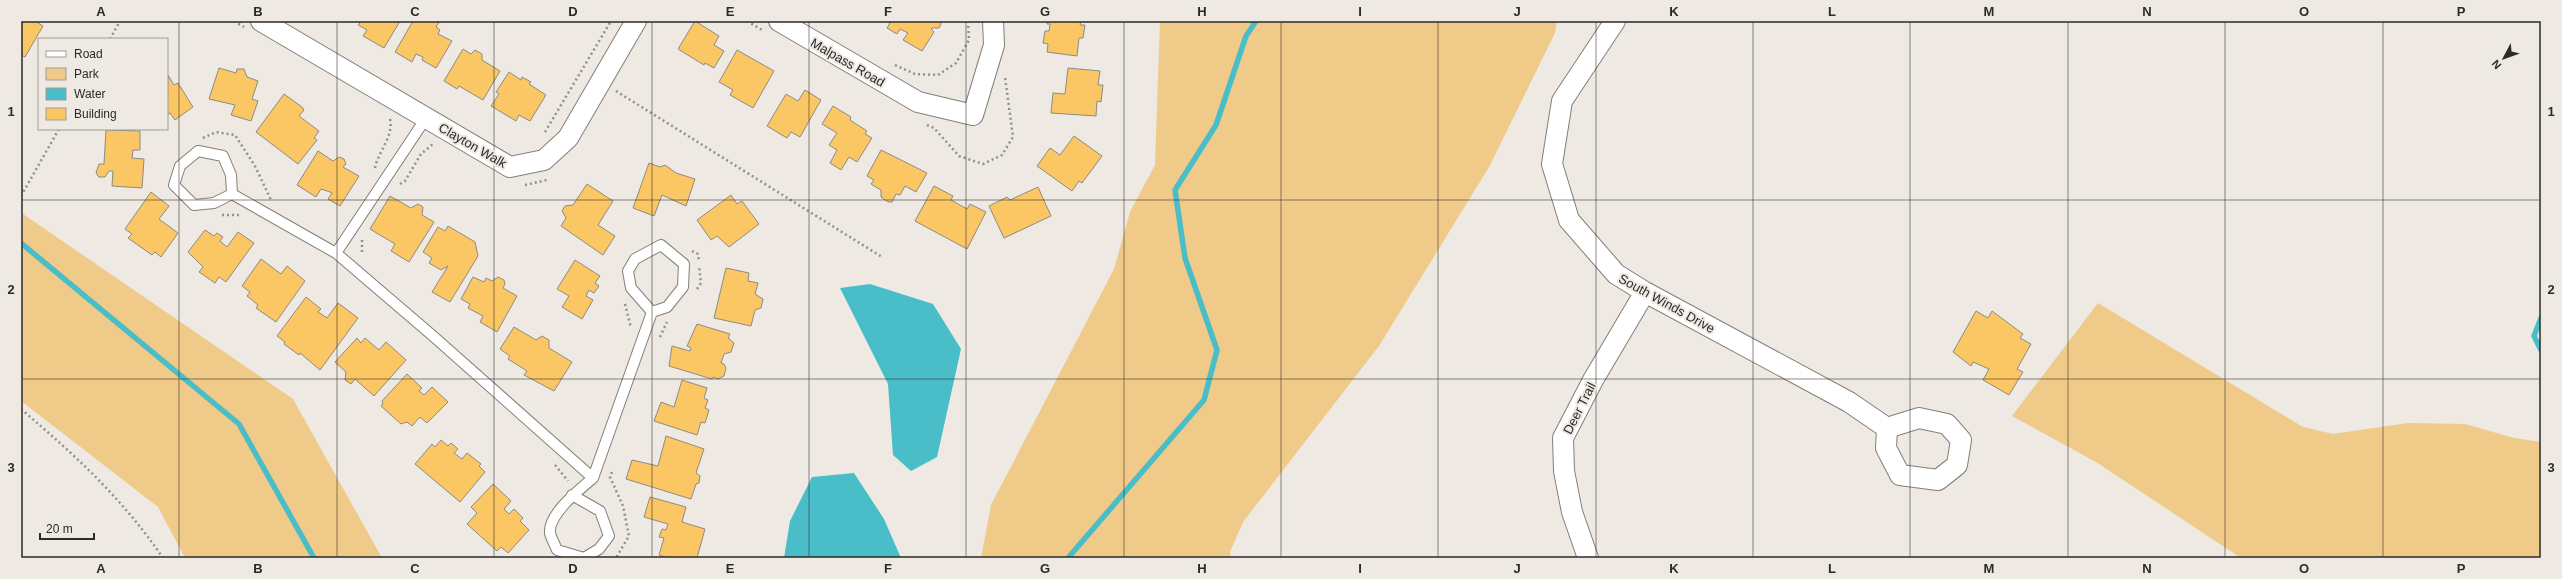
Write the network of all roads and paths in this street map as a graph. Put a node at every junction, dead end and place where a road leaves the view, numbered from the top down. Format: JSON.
{"nodes":[{"id":1,"x":120,"y":21,"type":"edge"},
{"id":2,"x":261,"y":21,"type":"edge"},
{"id":3,"x":611,"y":21,"type":"edge"},
{"id":4,"x":636,"y":21,"type":"edge"},
{"id":5,"x":779,"y":21,"type":"edge"},
{"id":6,"x":968,"y":21,"type":"edge"},
{"id":7,"x":993,"y":21,"type":"edge"},
{"id":8,"x":1615,"y":21,"type":"edge"},
{"id":9,"x":111,"y":38,"type":"edge"},
{"id":10,"x":890,"y":63,"type":"dead end"},
{"id":11,"x":615,"y":91,"type":"dead end"},
{"id":12,"x":421,"y":124,"type":"junction"},
{"id":13,"x":58,"y":130,"type":"edge"},
{"id":14,"x":541,"y":136,"type":"dead end"},
{"id":15,"x":198,"y":139,"type":"dead end"},
{"id":16,"x":374,"y":172,"type":"dead end"},
{"id":17,"x":398,"y":185,"type":"dead end"},
{"id":18,"x":232,"y":194,"type":"junction"},
{"id":19,"x":21,"y":196,"type":"edge"},
{"id":20,"x":272,"y":202,"type":"dead end"},
{"id":21,"x":221,"y":215,"type":"dead end"},
{"id":22,"x":244,"y":215,"type":"dead end"},
{"id":23,"x":365,"y":234,"type":"dead end"},
{"id":24,"x":336,"y":253,"type":"junction"},
{"id":25,"x":882,"y":257,"type":"dead end"},
{"id":26,"x":366,"y":260,"type":"dead end"},
{"id":27,"x":1645,"y":292,"type":"junction"},
{"id":28,"x":652,"y":312,"type":"junction"},
{"id":29,"x":21,"y":408,"type":"edge"},
{"id":30,"x":1887,"y":428,"type":"dead end"},
{"id":31,"x":553,"y":463,"type":"dead end"},
{"id":32,"x":610,"y":477,"type":"dead end"},
{"id":33,"x":568,"y":478,"type":"dead end"},
{"id":34,"x":593,"y":478,"type":"junction"},
{"id":35,"x":572,"y":496,"type":"junction"},
{"id":36,"x":164,"y":558,"type":"edge"},
{"id":37,"x":616,"y":558,"type":"edge"},
{"id":38,"x":1588,"y":558,"type":"edge"}],
"edges":[{"from":1,"to":9,"type":"path"},
{"from":2,"to":12,"type":"street","name":"Clayton Walk"},
{"from":3,"to":14,"type":"path"},
{"from":4,"to":12,"type":"street","name":"Clayton Walk"},
{"from":5,"to":7,"type":"street","name":"Malpass Road"},
{"from":6,"to":10,"type":"path"},
{"from":8,"to":27,"type":"street","name":"South Winds Drive"},
{"from":11,"to":25,"type":"path"},
{"from":12,"to":16,"type":"path"},
{"from":12,"to":17,"type":"path"},
{"from":12,"to":24,"type":"lane"},
{"from":13,"to":19,"type":"path"},
{"from":15,"to":20,"type":"path"},
{"from":18,"to":18,"type":"lane"},
{"from":18,"to":24,"type":"lane"},
{"from":21,"to":22,"type":"path"},
{"from":23,"to":26,"type":"path"},
{"from":24,"to":34,"type":"lane"},
{"from":27,"to":30,"type":"street","name":"South Winds Drive"},
{"from":27,"to":38,"type":"street","name":"Deer Trail"},
{"from":28,"to":28,"type":"lane"},
{"from":28,"to":34,"type":"lane"},
{"from":29,"to":36,"type":"path"},
{"from":31,"to":33,"type":"path"},
{"from":32,"to":37,"type":"path"},
{"from":34,"to":35,"type":"lane"},
{"from":35,"to":35,"type":"lane"}]}
